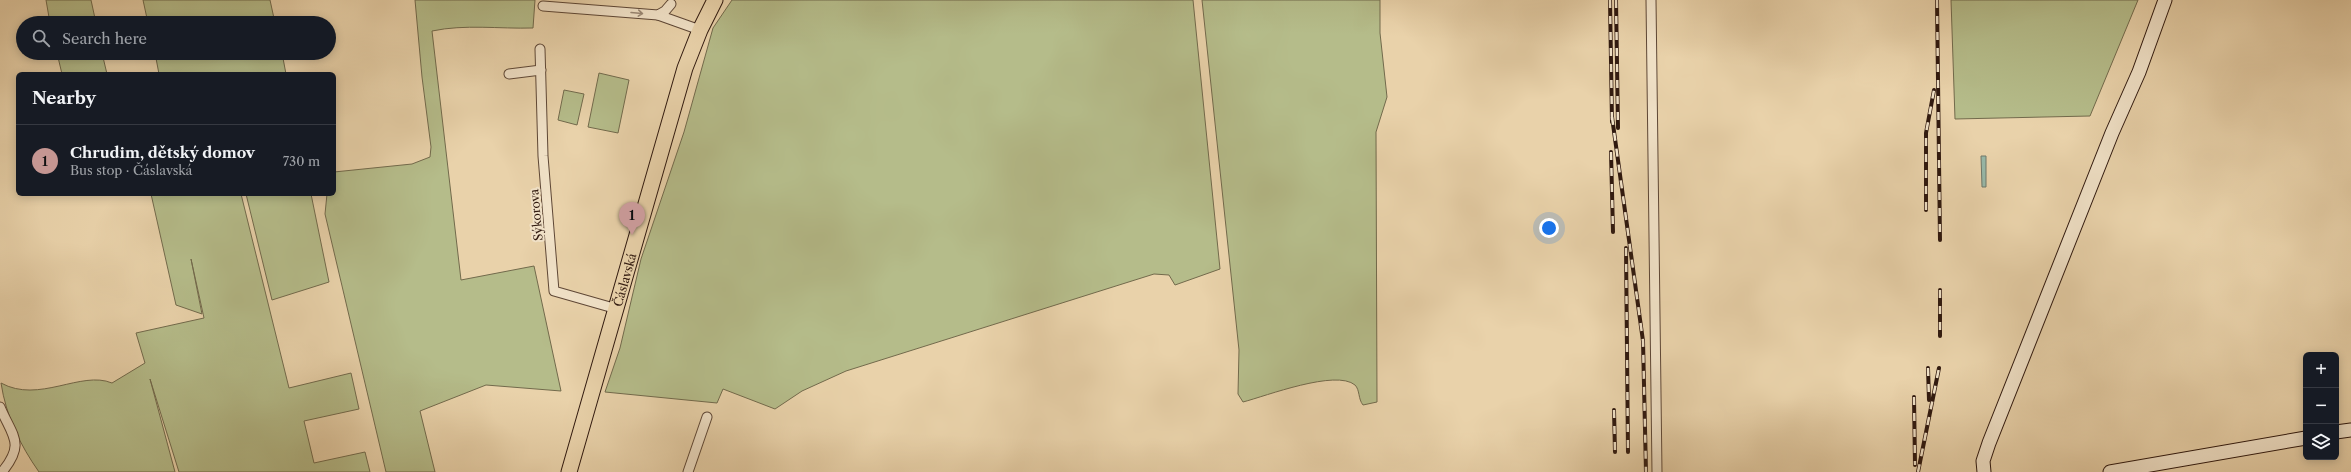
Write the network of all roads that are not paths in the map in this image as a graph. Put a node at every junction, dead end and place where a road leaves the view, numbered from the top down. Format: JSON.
{"nodes":[{"id":1,"x":599,"y":0,"type":"edge"},
{"id":2,"x":715,"y":0,"type":"edge"},
{"id":3,"x":1651,"y":0,"type":"edge"},
{"id":4,"x":2165,"y":0,"type":"edge"},
{"id":5,"x":671,"y":2,"type":"edge"},
{"id":6,"x":543,"y":6,"type":"dead end"},
{"id":7,"x":598,"y":10,"type":"junction"},
{"id":8,"x":658,"y":15,"type":"junction"},
{"id":9,"x":695,"y":28,"type":"junction"},
{"id":10,"x":540,"y":49,"type":"dead end"},
{"id":11,"x":541,"y":70,"type":"junction"},
{"id":12,"x":510,"y":74,"type":"dead end"},
{"id":13,"x":617,"y":309,"type":"junction"},
{"id":14,"x":0,"y":407,"type":"edge"},
{"id":15,"x":707,"y":417,"type":"dead end"},
{"id":16,"x":2351,"y":430,"type":"edge"},
{"id":17,"x":2339,"y":432,"type":"edge"},
{"id":18,"x":2303,"y":439,"type":"edge"},
{"id":19,"x":2,"y":472,"type":"edge"},
{"id":20,"x":569,"y":472,"type":"edge"},
{"id":21,"x":688,"y":472,"type":"edge"},
{"id":22,"x":1657,"y":472,"type":"edge"},
{"id":23,"x":1984,"y":472,"type":"edge"},
{"id":24,"x":2110,"y":472,"type":"edge"}],
"edges":[{"from":1,"to":7,"type":"street"},
{"from":2,"to":9,"type":"main road","name":"Čáslavská"},
{"from":3,"to":22,"type":"street"},
{"from":4,"to":23,"type":"street"},
{"from":5,"to":8,"type":"street"},
{"from":5,"to":9,"type":"street"},
{"from":6,"to":7,"type":"street"},
{"from":7,"to":8,"type":"street","one_way":true},
{"from":8,"to":9,"type":"street"},
{"from":9,"to":13,"type":"main road","name":"Čáslavská"},
{"from":10,"to":11,"type":"street","name":"Sýkorova"},
{"from":11,"to":12,"type":"street"},
{"from":11,"to":13,"type":"street","name":"Sýkorova"},
{"from":13,"to":20,"type":"main road","name":"Čáslavská"},
{"from":14,"to":19,"type":"street"},
{"from":15,"to":21,"type":"street"},
{"from":16,"to":17,"type":"street"},
{"from":18,"to":24,"type":"street"}]}
